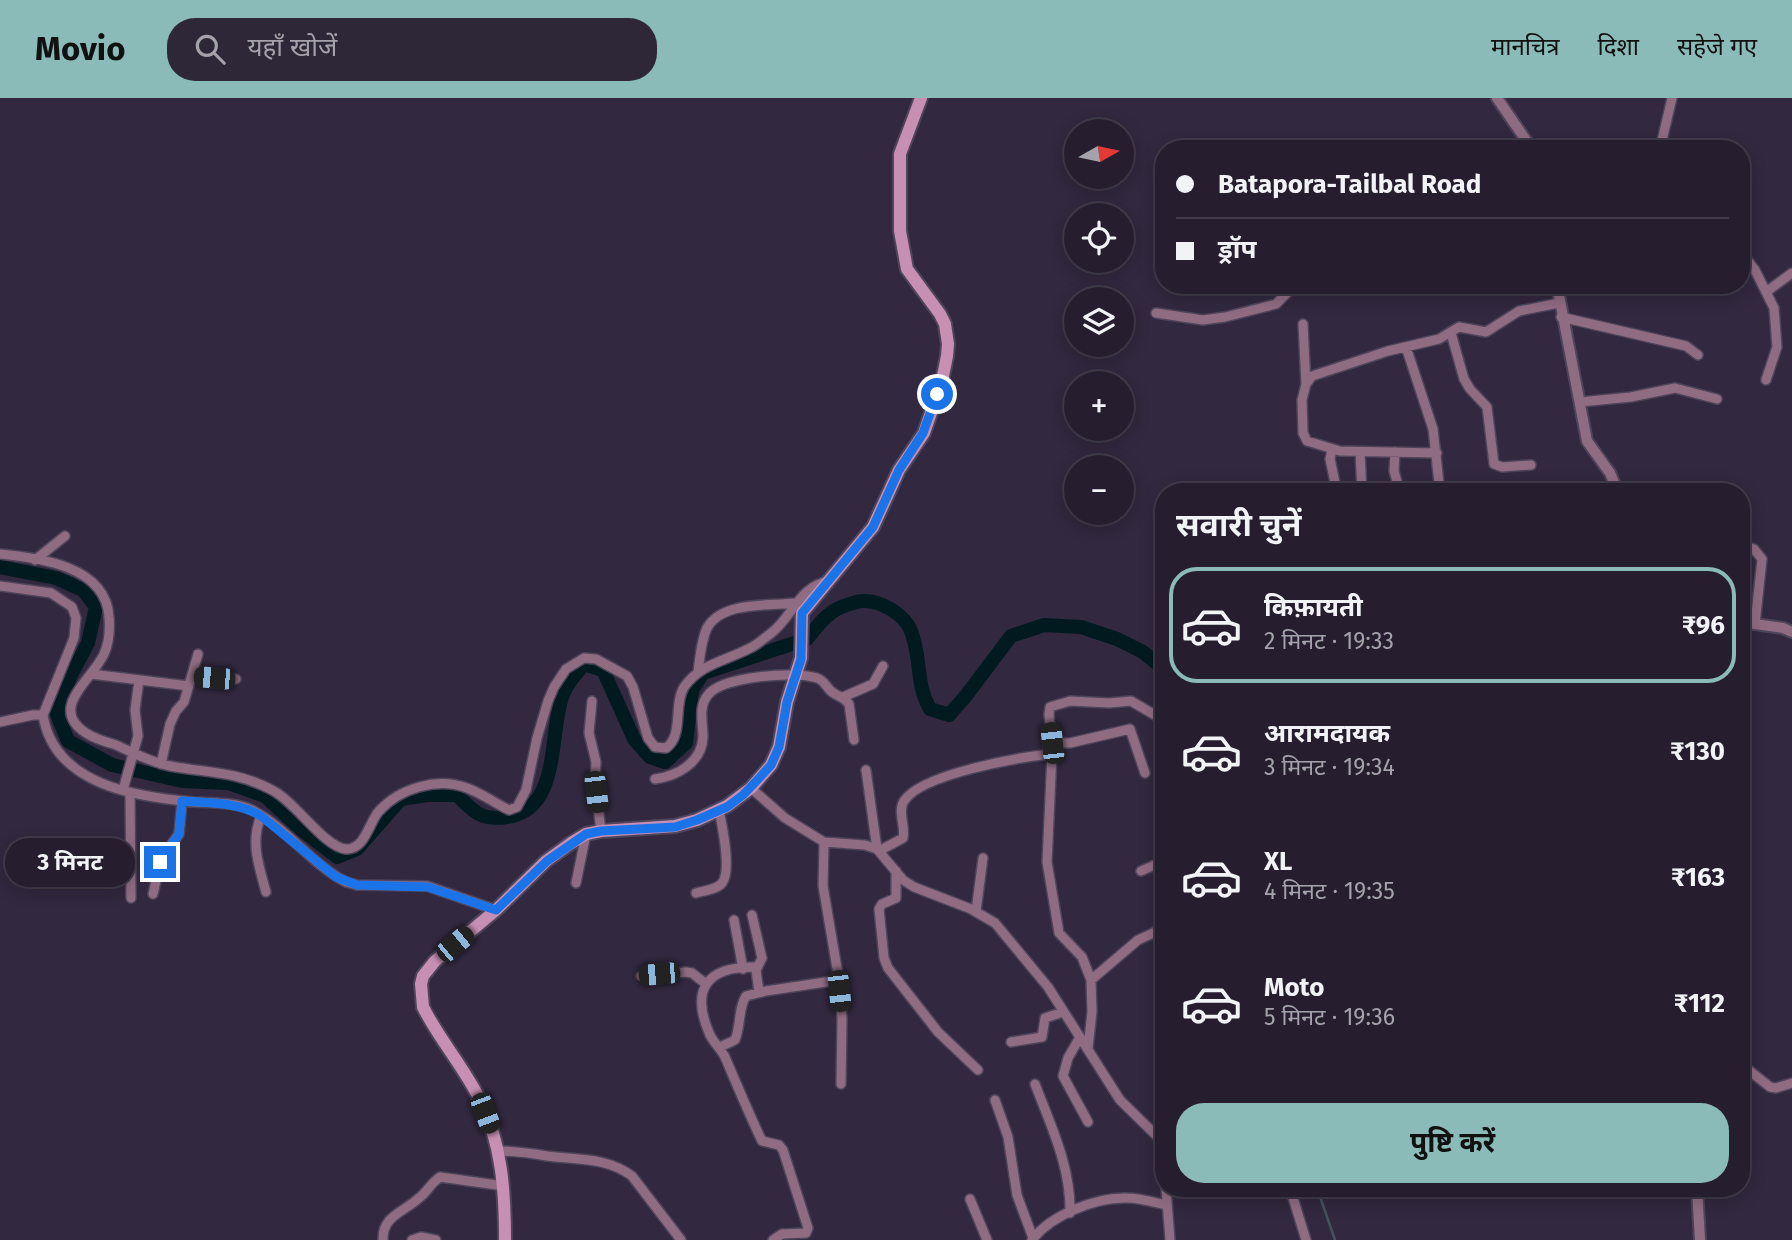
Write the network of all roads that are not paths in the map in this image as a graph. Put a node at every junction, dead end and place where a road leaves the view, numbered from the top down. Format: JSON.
{"nodes":[{"id":1,"x":921,"y":98,"type":"edge"},
{"id":2,"x":1497,"y":98,"type":"edge"},
{"id":3,"x":1672,"y":98,"type":"edge"},
{"id":4,"x":1526,"y":140,"type":"edge"},
{"id":5,"x":1662,"y":140,"type":"edge"},
{"id":6,"x":1750,"y":264,"type":"edge"},
{"id":7,"x":1792,"y":273,"type":"edge"},
{"id":8,"x":1766,"y":292,"type":"junction"},
{"id":9,"x":1289,"y":294,"type":"edge"},
{"id":10,"x":1558,"y":294,"type":"edge"},
{"id":11,"x":1559,"y":303,"type":"junction"},
{"id":12,"x":1156,"y":313,"type":"dead end"},
{"id":13,"x":1561,"y":317,"type":"junction"},
{"id":14,"x":1303,"y":324,"type":"dead end"},
{"id":15,"x":1451,"y":333,"type":"junction"},
{"id":16,"x":1406,"y":347,"type":"junction"},
{"id":17,"x":1698,"y":355,"type":"dead end"},
{"id":18,"x":1766,"y":380,"type":"dead end"},
{"id":19,"x":1306,"y":385,"type":"junction"},
{"id":20,"x":1717,"y":399,"type":"dead end"},
{"id":21,"x":1580,"y":402,"type":"junction"},
{"id":22,"x":1332,"y":450,"type":"junction"},
{"id":23,"x":1360,"y":452,"type":"junction"},
{"id":24,"x":1395,"y":452,"type":"junction"},
{"id":25,"x":1437,"y":453,"type":"junction"},
{"id":26,"x":1531,"y":464,"type":"dead end"},
{"id":27,"x":1335,"y":483,"type":"edge"},
{"id":28,"x":1362,"y":483,"type":"edge"},
{"id":29,"x":1397,"y":483,"type":"edge"},
{"id":30,"x":1439,"y":483,"type":"edge"},
{"id":31,"x":1614,"y":483,"type":"edge"},
{"id":32,"x":65,"y":536,"type":"dead end"},
{"id":33,"x":1750,"y":548,"type":"edge"},
{"id":34,"x":0,"y":554,"type":"edge"},
{"id":35,"x":35,"y":560,"type":"junction"},
{"id":36,"x":829,"y":581,"type":"junction"},
{"id":37,"x":0,"y":586,"type":"edge"},
{"id":38,"x":795,"y":603,"type":"junction"},
{"id":39,"x":1750,"y":623,"type":"edge"},
{"id":40,"x":1755,"y":624,"type":"junction"},
{"id":41,"x":1792,"y":632,"type":"edge"},
{"id":42,"x":198,"y":654,"type":"dead end"},
{"id":43,"x":883,"y":666,"type":"dead end"},
{"id":44,"x":698,"y":672,"type":"junction"},
{"id":45,"x":91,"y":674,"type":"junction"},
{"id":46,"x":796,"y":674,"type":"junction"},
{"id":47,"x":139,"y":680,"type":"junction"},
{"id":48,"x":236,"y":680,"type":"dead end"},
{"id":49,"x":190,"y":681,"type":"junction"},
{"id":50,"x":843,"y":697,"type":"junction"},
{"id":51,"x":592,"y":701,"type":"dead end"},
{"id":52,"x":43,"y":715,"type":"junction"},
{"id":53,"x":1155,"y":715,"type":"edge"},
{"id":54,"x":0,"y":722,"type":"edge"},
{"id":55,"x":854,"y":740,"type":"dead end"},
{"id":56,"x":1052,"y":749,"type":"junction"},
{"id":57,"x":131,"y":757,"type":"junction"},
{"id":58,"x":162,"y":764,"type":"junction"},
{"id":59,"x":866,"y":770,"type":"dead end"},
{"id":60,"x":1145,"y":773,"type":"dead end"},
{"id":61,"x":655,"y":779,"type":"dead end"},
{"id":62,"x":126,"y":787,"type":"junction"},
{"id":63,"x":751,"y":788,"type":"junction"},
{"id":64,"x":182,"y":801,"type":"junction"},
{"id":65,"x":719,"y":810,"type":"junction"},
{"id":66,"x":261,"y":816,"type":"junction"},
{"id":67,"x":601,"y":831,"type":"junction"},
{"id":68,"x":586,"y":834,"type":"junction"},
{"id":69,"x":824,"y":842,"type":"junction"},
{"id":70,"x":878,"y":850,"type":"junction"},
{"id":71,"x":983,"y":858,"type":"dead end"},
{"id":72,"x":1155,"y":865,"type":"edge"},
{"id":73,"x":1141,"y":871,"type":"dead end"},
{"id":74,"x":896,"y":872,"type":"junction"},
{"id":75,"x":576,"y":883,"type":"dead end"},
{"id":76,"x":266,"y":892,"type":"dead end"},
{"id":77,"x":696,"y":893,"type":"dead end"},
{"id":78,"x":153,"y":894,"type":"dead end"},
{"id":79,"x":131,"y":898,"type":"dead end"},
{"id":80,"x":496,"y":910,"type":"junction"},
{"id":81,"x":976,"y":911,"type":"junction"},
{"id":82,"x":752,"y":915,"type":"dead end"},
{"id":83,"x":734,"y":920,"type":"dead end"},
{"id":84,"x":1155,"y":932,"type":"edge"},
{"id":85,"x":756,"y":967,"type":"junction"},
{"id":86,"x":743,"y":969,"type":"junction"},
{"id":87,"x":641,"y":976,"type":"dead end"},
{"id":88,"x":1091,"y":979,"type":"junction"},
{"id":89,"x":839,"y":980,"type":"junction"},
{"id":90,"x":706,"y":984,"type":"junction"},
{"id":91,"x":759,"y":992,"type":"junction"},
{"id":92,"x":1063,"y":1012,"type":"junction"},
{"id":93,"x":1080,"y":1037,"type":"junction"},
{"id":94,"x":1011,"y":1042,"type":"dead end"},
{"id":95,"x":720,"y":1047,"type":"junction"},
{"id":96,"x":1088,"y":1048,"type":"junction"},
{"id":97,"x":978,"y":1070,"type":"dead end"},
{"id":98,"x":1750,"y":1071,"type":"edge"},
{"id":99,"x":1792,"y":1083,"type":"edge"},
{"id":100,"x":841,"y":1084,"type":"dead end"},
{"id":101,"x":1035,"y":1084,"type":"dead end"},
{"id":102,"x":995,"y":1100,"type":"dead end"},
{"id":103,"x":1088,"y":1122,"type":"dead end"},
{"id":104,"x":1155,"y":1134,"type":"edge"},
{"id":105,"x":498,"y":1151,"type":"junction"},
{"id":106,"x":504,"y":1186,"type":"junction"},
{"id":107,"x":1166,"y":1197,"type":"edge"},
{"id":108,"x":1293,"y":1197,"type":"edge"},
{"id":109,"x":1698,"y":1197,"type":"edge"},
{"id":110,"x":970,"y":1199,"type":"dead end"},
{"id":111,"x":1166,"y":1205,"type":"junction"},
{"id":112,"x":1070,"y":1213,"type":"junction"},
{"id":113,"x":1032,"y":1239,"type":"edge"},
{"id":114,"x":383,"y":1240,"type":"edge"},
{"id":115,"x":412,"y":1240,"type":"edge"},
{"id":116,"x":436,"y":1240,"type":"edge"},
{"id":117,"x":505,"y":1240,"type":"edge"},
{"id":118,"x":681,"y":1240,"type":"edge"},
{"id":119,"x":773,"y":1240,"type":"edge"},
{"id":120,"x":987,"y":1240,"type":"edge"},
{"id":121,"x":1170,"y":1240,"type":"edge"},
{"id":122,"x":1306,"y":1240,"type":"edge"},
{"id":123,"x":1700,"y":1240,"type":"edge"}],
"edges":[{"from":1,"to":36,"type":"main road"},
{"from":2,"to":4,"type":"street"},
{"from":3,"to":5,"type":"street"},
{"from":6,"to":8,"type":"street"},
{"from":7,"to":8,"type":"street"},
{"from":8,"to":18,"type":"street"},
{"from":9,"to":12,"type":"street"},
{"from":10,"to":11,"type":"street"},
{"from":11,"to":13,"type":"street"},
{"from":11,"to":15,"type":"street"},
{"from":13,"to":17,"type":"street"},
{"from":13,"to":21,"type":"street"},
{"from":14,"to":19,"type":"street"},
{"from":15,"to":16,"type":"street"},
{"from":15,"to":26,"type":"street"},
{"from":16,"to":19,"type":"street"},
{"from":16,"to":25,"type":"street"},
{"from":19,"to":22,"type":"street"},
{"from":20,"to":21,"type":"street"},
{"from":21,"to":31,"type":"street"},
{"from":22,"to":23,"type":"street"},
{"from":22,"to":27,"type":"street"},
{"from":23,"to":24,"type":"street"},
{"from":23,"to":28,"type":"street"},
{"from":24,"to":25,"type":"street"},
{"from":24,"to":29,"type":"street"},
{"from":25,"to":30,"type":"street"},
{"from":32,"to":35,"type":"street"},
{"from":33,"to":40,"type":"street"},
{"from":34,"to":35,"type":"street"},
{"from":35,"to":45,"type":"street"},
{"from":36,"to":38,"type":"street"},
{"from":36,"to":46,"type":"main road"},
{"from":37,"to":52,"type":"street"},
{"from":38,"to":44,"type":"street"},
{"from":38,"to":44,"type":"street"},
{"from":39,"to":40,"type":"street"},
{"from":40,"to":41,"type":"street"},
{"from":42,"to":49,"type":"street"},
{"from":43,"to":50,"type":"street"},
{"from":44,"to":58,"type":"street"},
{"from":45,"to":47,"type":"street"},
{"from":45,"to":57,"type":"street"},
{"from":46,"to":50,"type":"street"},
{"from":46,"to":61,"type":"street"},
{"from":46,"to":63,"type":"main road"},
{"from":47,"to":49,"type":"street"},
{"from":47,"to":57,"type":"street"},
{"from":48,"to":49,"type":"street"},
{"from":49,"to":58,"type":"street"},
{"from":50,"to":55,"type":"street"},
{"from":51,"to":67,"type":"street"},
{"from":52,"to":54,"type":"street"},
{"from":52,"to":62,"type":"street"},
{"from":53,"to":56,"type":"street"},
{"from":56,"to":60,"type":"street"},
{"from":56,"to":70,"type":"street"},
{"from":56,"to":88,"type":"street"},
{"from":57,"to":58,"type":"street"},
{"from":57,"to":62,"type":"street"},
{"from":59,"to":70,"type":"street"},
{"from":62,"to":64,"type":"street"},
{"from":62,"to":79,"type":"street"},
{"from":63,"to":65,"type":"main road"},
{"from":63,"to":69,"type":"street"},
{"from":64,"to":66,"type":"street"},
{"from":64,"to":78,"type":"street"},
{"from":65,"to":67,"type":"main road"},
{"from":65,"to":77,"type":"street"},
{"from":66,"to":76,"type":"street"},
{"from":66,"to":80,"type":"street"},
{"from":67,"to":68,"type":"main road"},
{"from":68,"to":75,"type":"street"},
{"from":68,"to":80,"type":"main road"},
{"from":69,"to":70,"type":"street"},
{"from":69,"to":89,"type":"street"},
{"from":70,"to":74,"type":"street"},
{"from":71,"to":81,"type":"street"},
{"from":72,"to":73,"type":"street"},
{"from":74,"to":81,"type":"street"},
{"from":74,"to":97,"type":"street"},
{"from":80,"to":105,"type":"main road"},
{"from":81,"to":92,"type":"street"},
{"from":82,"to":85,"type":"street"},
{"from":83,"to":86,"type":"street"},
{"from":84,"to":88,"type":"street"},
{"from":85,"to":86,"type":"street"},
{"from":85,"to":91,"type":"street"},
{"from":86,"to":90,"type":"street"},
{"from":87,"to":90,"type":"street"},
{"from":88,"to":96,"type":"street"},
{"from":89,"to":91,"type":"street"},
{"from":89,"to":100,"type":"street"},
{"from":90,"to":95,"type":"street"},
{"from":91,"to":95,"type":"street"},
{"from":92,"to":93,"type":"street"},
{"from":92,"to":94,"type":"street"},
{"from":93,"to":96,"type":"street"},
{"from":93,"to":103,"type":"street"},
{"from":95,"to":119,"type":"street"},
{"from":96,"to":104,"type":"street"},
{"from":98,"to":99,"type":"street"},
{"from":101,"to":112,"type":"street"},
{"from":102,"to":113,"type":"street"},
{"from":105,"to":106,"type":"main road"},
{"from":105,"to":118,"type":"street"},
{"from":106,"to":114,"type":"street"},
{"from":106,"to":117,"type":"main road"},
{"from":107,"to":111,"type":"street"},
{"from":108,"to":122,"type":"street"},
{"from":109,"to":123,"type":"street"},
{"from":110,"to":120,"type":"street"},
{"from":111,"to":112,"type":"street"},
{"from":111,"to":121,"type":"street"},
{"from":112,"to":113,"type":"street"},
{"from":115,"to":116,"type":"street"}]}
